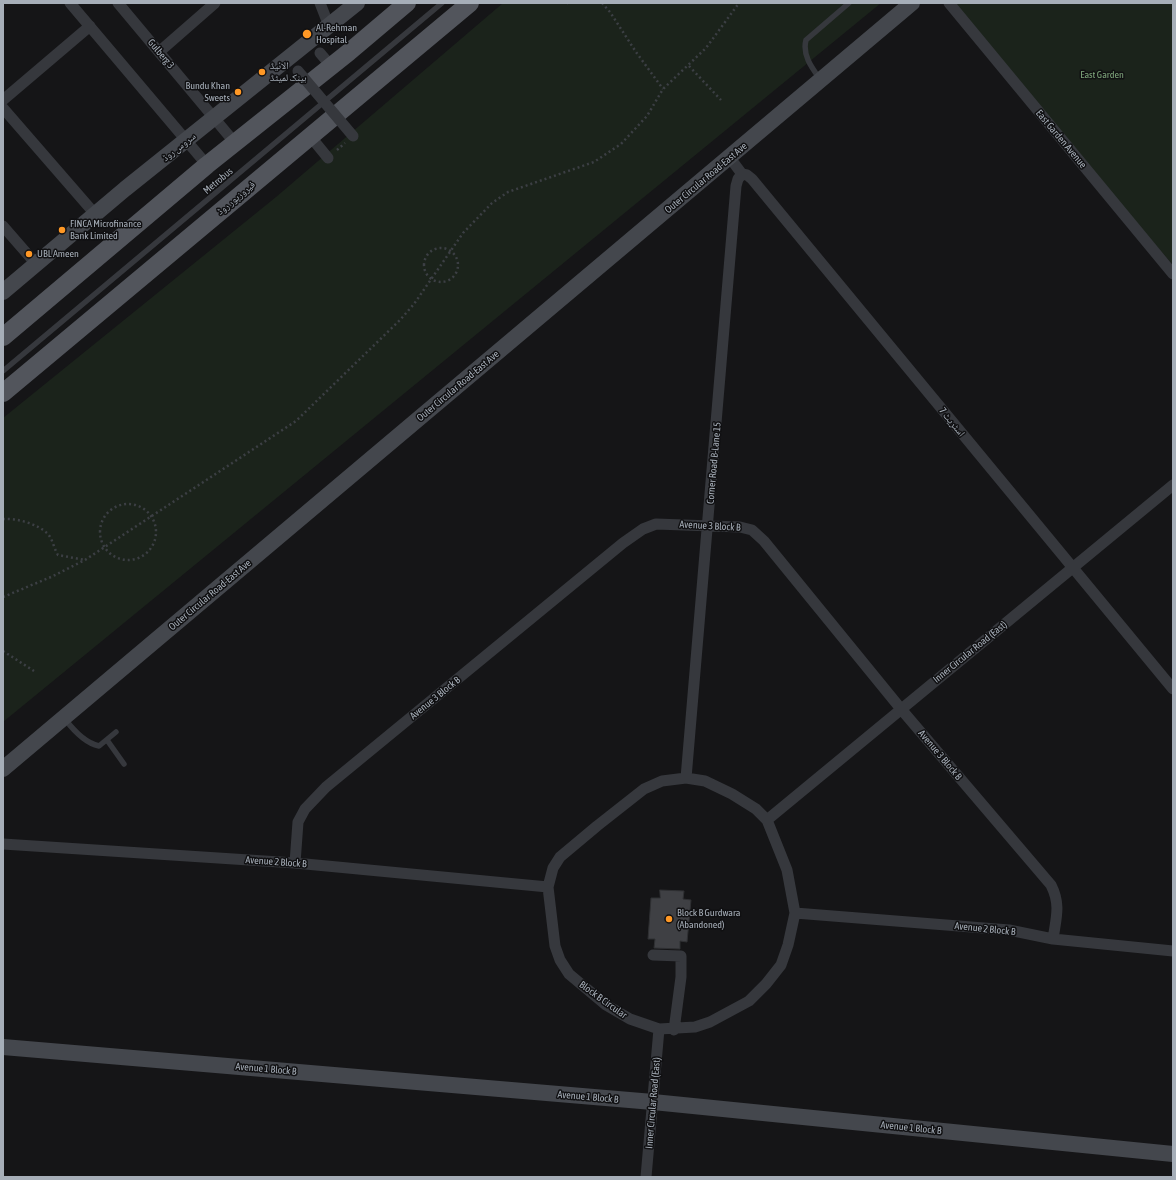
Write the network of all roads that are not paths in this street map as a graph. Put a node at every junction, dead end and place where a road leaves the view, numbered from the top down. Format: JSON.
{"nodes":[{"id":1,"x":70,"y":3,"type":"edge"},
{"id":2,"x":118,"y":3,"type":"edge"},
{"id":3,"x":215,"y":3,"type":"edge"},
{"id":4,"x":320,"y":3,"type":"edge"},
{"id":5,"x":357,"y":3,"type":"edge"},
{"id":6,"x":407,"y":3,"type":"edge"},
{"id":7,"x":442,"y":3,"type":"edge"},
{"id":8,"x":470,"y":3,"type":"edge"},
{"id":9,"x":849,"y":3,"type":"edge"},
{"id":10,"x":912,"y":3,"type":"edge"},
{"id":11,"x":949,"y":3,"type":"edge"},
{"id":12,"x":90,"y":26,"type":"junction"},
{"id":13,"x":329,"y":26,"type":"junction"},
{"id":14,"x":158,"y":52,"type":"junction"},
{"id":15,"x":298,"y":71,"type":"dead end"},
{"id":16,"x":820,"y":79,"type":"junction"},
{"id":17,"x":3,"y":100,"type":"edge"},
{"id":18,"x":3,"y":108,"type":"edge"},
{"id":19,"x":214,"y":118,"type":"junction"},
{"id":20,"x":310,"y":136,"type":"junction"},
{"id":21,"x":353,"y":136,"type":"road end"},
{"id":22,"x":187,"y":141,"type":"junction"},
{"id":23,"x":235,"y":142,"type":"junction"},
{"id":24,"x":328,"y":158,"type":"road end"},
{"id":25,"x":730,"y":158,"type":"junction"},
{"id":26,"x":207,"y":165,"type":"junction"},
{"id":27,"x":742,"y":174,"type":"junction"},
{"id":28,"x":95,"y":214,"type":"junction"},
{"id":29,"x":3,"y":226,"type":"edge"},
{"id":30,"x":36,"y":264,"type":"junction"},
{"id":31,"x":1173,"y":274,"type":"edge"},
{"id":32,"x":3,"y":292,"type":"edge"},
{"id":33,"x":3,"y":336,"type":"edge"},
{"id":34,"x":3,"y":371,"type":"edge"},
{"id":35,"x":3,"y":393,"type":"edge"},
{"id":36,"x":1173,"y":485,"type":"edge"},
{"id":37,"x":709,"y":525,"type":"junction"},
{"id":38,"x":1072,"y":568,"type":"junction"},
{"id":39,"x":1173,"y":689,"type":"edge"},
{"id":40,"x":901,"y":709,"type":"junction"},
{"id":41,"x":63,"y":718,"type":"junction"},
{"id":42,"x":116,"y":732,"type":"dead end"},
{"id":43,"x":107,"y":740,"type":"junction"},
{"id":44,"x":124,"y":764,"type":"dead end"},
{"id":45,"x":3,"y":768,"type":"edge"},
{"id":46,"x":686,"y":778,"type":"junction"},
{"id":47,"x":767,"y":820,"type":"junction"},
{"id":48,"x":3,"y":844,"type":"edge"},
{"id":49,"x":295,"y":863,"type":"junction"},
{"id":50,"x":548,"y":888,"type":"junction"},
{"id":51,"x":795,"y":913,"type":"junction"},
{"id":52,"x":1053,"y":939,"type":"junction"},
{"id":53,"x":1173,"y":951,"type":"edge"},
{"id":54,"x":653,"y":955,"type":"dead end"},
{"id":55,"x":659,"y":1029,"type":"junction"},
{"id":56,"x":674,"y":1030,"type":"junction"},
{"id":57,"x":3,"y":1047,"type":"edge"},
{"id":58,"x":653,"y":1102,"type":"junction"},
{"id":59,"x":1173,"y":1154,"type":"edge"},
{"id":60,"x":646,"y":1177,"type":"edge"}],
"edges":[{"from":1,"to":12,"type":"street"},
{"from":2,"to":14,"type":"street","name":"Gulberg 3"},
{"from":3,"to":14,"type":"street"},
{"from":4,"to":13,"type":"street"},
{"from":5,"to":13,"type":"street","name":"سروس روڈ"},
{"from":6,"to":23,"type":"main road"},
{"from":7,"to":34,"type":"lane","name":"Metrobus"},
{"from":8,"to":20,"type":"main road","name":"فیروزپور روڈ"},
{"from":9,"to":16,"type":"lane"},
{"from":10,"to":16,"type":"street","name":"Outer Circular Road-East Ave"},
{"from":11,"to":31,"type":"street","name":"East Garden Avenue"},
{"from":12,"to":17,"type":"street"},
{"from":12,"to":22,"type":"street"},
{"from":13,"to":19,"type":"street","name":"سروس روڈ"},
{"from":14,"to":19,"type":"street","name":"Gulberg 3"},
{"from":15,"to":21,"type":"street","bridge":true},
{"from":16,"to":25,"type":"street","name":"Outer Circular Road-East Ave"},
{"from":18,"to":28,"type":"street"},
{"from":19,"to":22,"type":"street","name":"سروس روڈ"},
{"from":19,"to":23,"type":"street","name":"Gulberg 3"},
{"from":20,"to":24,"type":"street"},
{"from":20,"to":35,"type":"main road","name":"فیروزپور روڈ"},
{"from":22,"to":26,"type":"street"},
{"from":22,"to":28,"type":"street","name":"سروس روڈ"},
{"from":23,"to":26,"type":"main road"},
{"from":25,"to":27,"type":"street","name":"اسٹریٹ 7"},
{"from":25,"to":41,"type":"street","name":"Outer Circular Road-East Ave"},
{"from":26,"to":33,"type":"main road"},
{"from":27,"to":37,"type":"street","name":"Corner Road B-Lane 15"},
{"from":27,"to":38,"type":"street","name":"اسٹریٹ 7"},
{"from":28,"to":30,"type":"street","name":"سروس روڈ"},
{"from":29,"to":30,"type":"street"},
{"from":30,"to":32,"type":"street","name":"سروس روڈ"},
{"from":36,"to":38,"type":"street","name":"Inner Circular Road (East)"},
{"from":37,"to":40,"type":"street","name":"Avenue 3 Block B"},
{"from":37,"to":46,"type":"street","name":"Corner Road B-Lane 15"},
{"from":37,"to":49,"type":"street","name":"Avenue 3 Block B"},
{"from":38,"to":39,"type":"street","name":"اسٹریٹ 7"},
{"from":38,"to":40,"type":"street","name":"Inner Circular Road (East)"},
{"from":40,"to":47,"type":"street","name":"Inner Circular Road (East)"},
{"from":40,"to":52,"type":"street","name":"Avenue 3 Block B"},
{"from":41,"to":43,"type":"lane"},
{"from":41,"to":45,"type":"street","name":"Outer Circular Road-East Ave"},
{"from":42,"to":43,"type":"lane"},
{"from":43,"to":44,"type":"lane"},
{"from":46,"to":47,"type":"street","name":"Block B Circular"},
{"from":46,"to":50,"type":"street","name":"Block B Circular"},
{"from":47,"to":51,"type":"street","name":"Block B Circular"},
{"from":48,"to":49,"type":"street","name":"Avenue 2 Block B"},
{"from":49,"to":50,"type":"street","name":"Avenue 2 Block B"},
{"from":50,"to":55,"type":"street","name":"Block B Circular"},
{"from":51,"to":52,"type":"street","name":"Avenue 2 Block B"},
{"from":51,"to":56,"type":"street","name":"Block B Circular"},
{"from":52,"to":53,"type":"street","name":"Avenue 2 Block B"},
{"from":54,"to":56,"type":"street"},
{"from":55,"to":56,"type":"street","name":"Block B Circular"},
{"from":55,"to":58,"type":"street","name":"Inner Circular Road (East)"},
{"from":57,"to":58,"type":"street","name":"Avenue 1 Block B"},
{"from":58,"to":59,"type":"street","name":"Avenue 1 Block B"},
{"from":58,"to":60,"type":"street","name":"Inner Circular Road (East)"}]}
